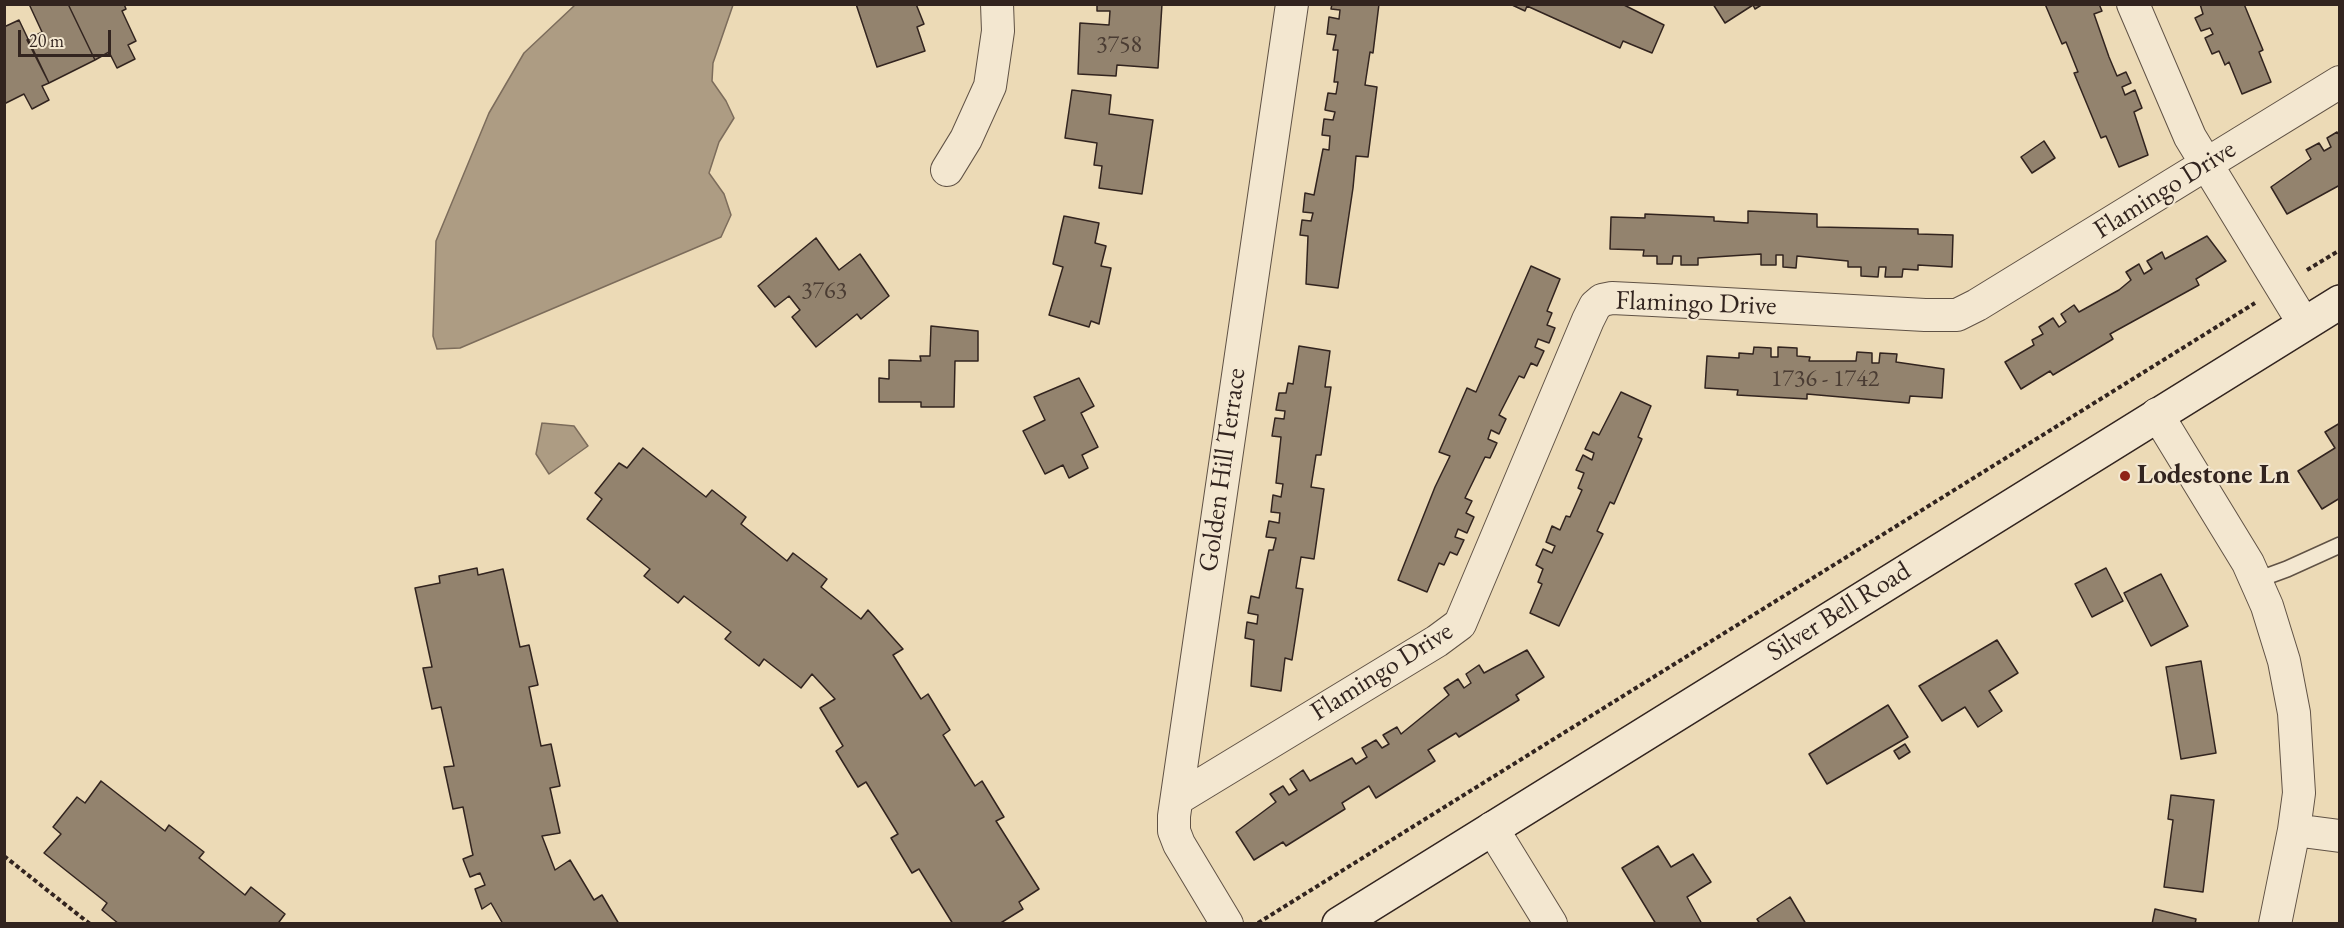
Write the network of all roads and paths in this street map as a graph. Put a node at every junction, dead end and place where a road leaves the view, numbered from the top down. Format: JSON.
{"nodes":[{"id":1,"x":997,"y":4,"type":"edge"},
{"id":2,"x":1292,"y":4,"type":"edge"},
{"id":3,"x":2133,"y":4,"type":"edge"},
{"id":4,"x":2340,"y":82,"type":"edge"},
{"id":5,"x":2207,"y":165,"type":"junction"},
{"id":6,"x":947,"y":170,"type":"dead end"},
{"id":7,"x":2340,"y":250,"type":"edge"},
{"id":8,"x":2281,"y":287,"type":"junction"},
{"id":9,"x":2340,"y":302,"type":"edge"},
{"id":10,"x":2304,"y":324,"type":"junction"},
{"id":11,"x":2157,"y":414,"type":"junction"},
{"id":12,"x":2340,"y":544,"type":"edge"},
{"id":13,"x":2257,"y":580,"type":"junction"},
{"id":14,"x":1177,"y":799,"type":"junction"},
{"id":15,"x":1492,"y":828,"type":"junction"},
{"id":16,"x":2294,"y":830,"type":"junction"},
{"id":17,"x":2340,"y":836,"type":"edge"},
{"id":18,"x":4,"y":856,"type":"edge"},
{"id":19,"x":90,"y":924,"type":"edge"},
{"id":20,"x":1227,"y":924,"type":"edge"},
{"id":21,"x":1257,"y":924,"type":"edge"},
{"id":22,"x":1339,"y":924,"type":"edge"},
{"id":23,"x":1551,"y":924,"type":"edge"},
{"id":24,"x":2275,"y":924,"type":"edge"}],
"edges":[{"from":1,"to":6,"type":"street"},
{"from":2,"to":14,"type":"street","name":"Golden Hill Terrace"},
{"from":3,"to":5,"type":"street"},
{"from":4,"to":5,"type":"street","name":"Flamingo Drive"},
{"from":5,"to":8,"type":"street"},
{"from":5,"to":14,"type":"street","name":"Flamingo Drive"},
{"from":7,"to":8,"type":"path"},
{"from":8,"to":10,"type":"street"},
{"from":8,"to":21,"type":"path"},
{"from":9,"to":10,"type":"street","name":"Silver Bell Road"},
{"from":10,"to":11,"type":"street","name":"Silver Bell Road"},
{"from":11,"to":13,"type":"street"},
{"from":11,"to":15,"type":"street","name":"Silver Bell Road"},
{"from":12,"to":13,"type":"lane"},
{"from":13,"to":16,"type":"street"},
{"from":14,"to":20,"type":"street","name":"Golden Hill Terrace"},
{"from":15,"to":22,"type":"street","name":"Silver Bell Road"},
{"from":15,"to":23,"type":"street"},
{"from":16,"to":17,"type":"street"},
{"from":16,"to":24,"type":"street"},
{"from":18,"to":19,"type":"path"}]}
